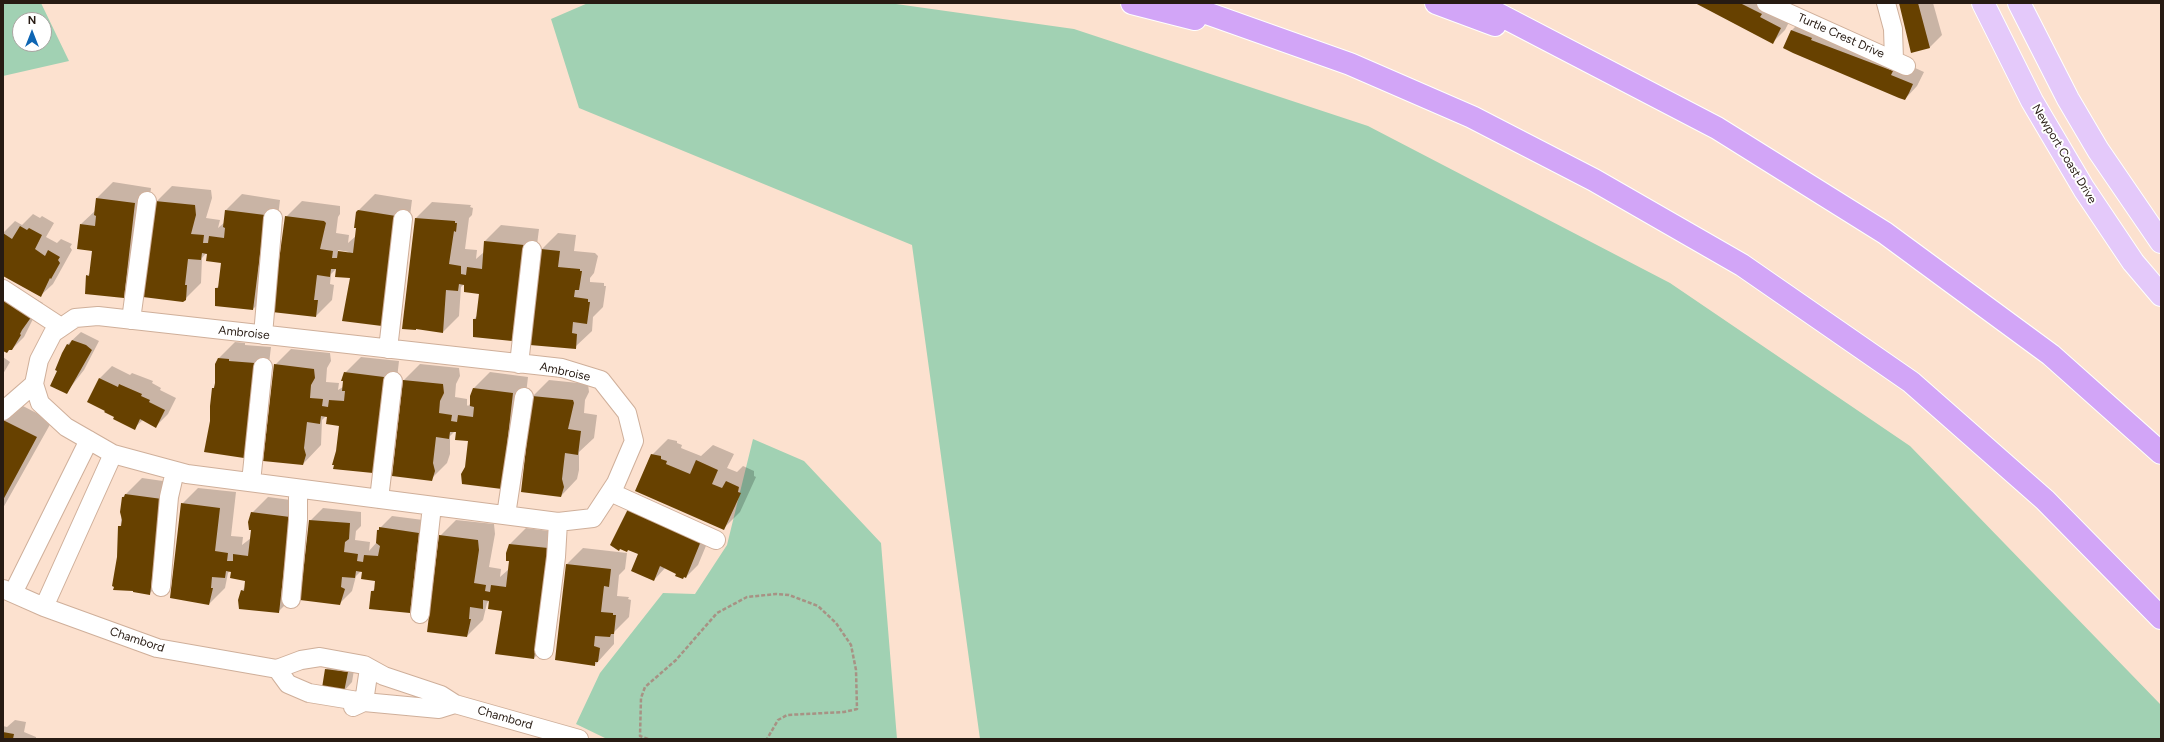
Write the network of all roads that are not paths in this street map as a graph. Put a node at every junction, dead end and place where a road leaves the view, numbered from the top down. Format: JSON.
{"nodes":[{"id":1,"x":1132,"y":3,"type":"edge"},
{"id":2,"x":1178,"y":3,"type":"edge"},
{"id":3,"x":1436,"y":3,"type":"edge"},
{"id":4,"x":1477,"y":3,"type":"edge"},
{"id":5,"x":1766,"y":3,"type":"edge"},
{"id":6,"x":1886,"y":3,"type":"edge"},
{"id":7,"x":1983,"y":3,"type":"edge"},
{"id":8,"x":2019,"y":3,"type":"edge"},
{"id":9,"x":1303,"y":46,"type":"junction"},
{"id":10,"x":1575,"y":54,"type":"junction"},
{"id":11,"x":147,"y":201,"type":"dead end"},
{"id":12,"x":273,"y":218,"type":"dead end"},
{"id":13,"x":403,"y":219,"type":"dead end"},
{"id":14,"x":2161,"y":242,"type":"edge"},
{"id":15,"x":532,"y":250,"type":"dead end"},
{"id":16,"x":3,"y":289,"type":"edge"},
{"id":17,"x":2161,"y":295,"type":"edge"},
{"id":18,"x":131,"y":320,"type":"junction"},
{"id":19,"x":61,"y":328,"type":"junction"},
{"id":20,"x":263,"y":335,"type":"junction"},
{"id":21,"x":388,"y":349,"type":"junction"},
{"id":22,"x":519,"y":364,"type":"junction"},
{"id":23,"x":263,"y":367,"type":"dead end"},
{"id":24,"x":393,"y":381,"type":"dead end"},
{"id":25,"x":34,"y":384,"type":"junction"},
{"id":26,"x":524,"y":397,"type":"dead end"},
{"id":27,"x":3,"y":411,"type":"edge"},
{"id":28,"x":89,"y":440,"type":"junction"},
{"id":29,"x":2161,"y":453,"type":"edge"},
{"id":30,"x":113,"y":454,"type":"junction"},
{"id":31,"x":175,"y":471,"type":"junction"},
{"id":32,"x":251,"y":482,"type":"junction"},
{"id":33,"x":298,"y":488,"type":"junction"},
{"id":34,"x":610,"y":492,"type":"junction"},
{"id":35,"x":379,"y":499,"type":"junction"},
{"id":36,"x":432,"y":506,"type":"junction"},
{"id":37,"x":506,"y":515,"type":"junction"},
{"id":38,"x":558,"y":522,"type":"junction"},
{"id":39,"x":716,"y":540,"type":"dead end"},
{"id":40,"x":161,"y":587,"type":"dead end"},
{"id":41,"x":8,"y":591,"type":"edge"},
{"id":42,"x":291,"y":599,"type":"dead end"},
{"id":43,"x":44,"y":607,"type":"junction"},
{"id":44,"x":420,"y":614,"type":"dead end"},
{"id":45,"x":2161,"y":618,"type":"edge"},
{"id":46,"x":544,"y":650,"type":"dead end"},
{"id":47,"x":369,"y":668,"type":"junction"},
{"id":48,"x":277,"y":669,"type":"junction"},
{"id":49,"x":364,"y":702,"type":"junction"},
{"id":50,"x":455,"y":704,"type":"junction"},
{"id":51,"x":576,"y":738,"type":"edge"}],
"edges":[{"from":1,"to":9,"type":"highway"},
{"from":2,"to":9,"type":"highway"},
{"from":3,"to":10,"type":"highway"},
{"from":4,"to":10,"type":"highway"},
{"from":5,"to":6,"type":"street","name":"Turtle Crest Drive"},
{"from":7,"to":17,"type":"main road","name":"Newport Coast Drive"},
{"from":8,"to":14,"type":"main road"},
{"from":9,"to":45,"type":"highway"},
{"from":10,"to":29,"type":"highway"},
{"from":11,"to":18,"type":"street"},
{"from":12,"to":20,"type":"street"},
{"from":13,"to":21,"type":"street"},
{"from":15,"to":22,"type":"street"},
{"from":16,"to":19,"type":"street"},
{"from":18,"to":19,"type":"street","name":"Ambroise"},
{"from":18,"to":20,"type":"street","name":"Ambroise"},
{"from":19,"to":25,"type":"street","name":"Ambroise"},
{"from":20,"to":21,"type":"street","name":"Ambroise"},
{"from":21,"to":22,"type":"street","name":"Ambroise"},
{"from":22,"to":34,"type":"street","name":"Ambroise"},
{"from":23,"to":32,"type":"street"},
{"from":24,"to":35,"type":"street"},
{"from":25,"to":27,"type":"street"},
{"from":25,"to":28,"type":"street","name":"Ambroise"},
{"from":26,"to":37,"type":"street"},
{"from":28,"to":30,"type":"street","name":"Ambroise"},
{"from":28,"to":41,"type":"street"},
{"from":30,"to":31,"type":"street","name":"Ambroise"},
{"from":30,"to":43,"type":"street"},
{"from":31,"to":32,"type":"street","name":"Ambroise"},
{"from":31,"to":40,"type":"street"},
{"from":32,"to":33,"type":"street","name":"Ambroise"},
{"from":33,"to":35,"type":"street","name":"Ambroise"},
{"from":33,"to":42,"type":"street"},
{"from":34,"to":38,"type":"street","name":"Ambroise"},
{"from":34,"to":39,"type":"street"},
{"from":35,"to":36,"type":"street","name":"Ambroise"},
{"from":36,"to":37,"type":"street","name":"Ambroise"},
{"from":36,"to":44,"type":"street"},
{"from":37,"to":38,"type":"street","name":"Ambroise"},
{"from":38,"to":46,"type":"street"},
{"from":41,"to":43,"type":"street","name":"Chambord"},
{"from":43,"to":48,"type":"street","name":"Chambord"},
{"from":47,"to":48,"type":"street","name":"Chambord"},
{"from":47,"to":49,"type":"street"},
{"from":47,"to":50,"type":"street","name":"Chambord"},
{"from":48,"to":49,"type":"street","name":"Chambord"},
{"from":49,"to":50,"type":"street","name":"Chambord"},
{"from":50,"to":51,"type":"street","name":"Chambord"}]}
